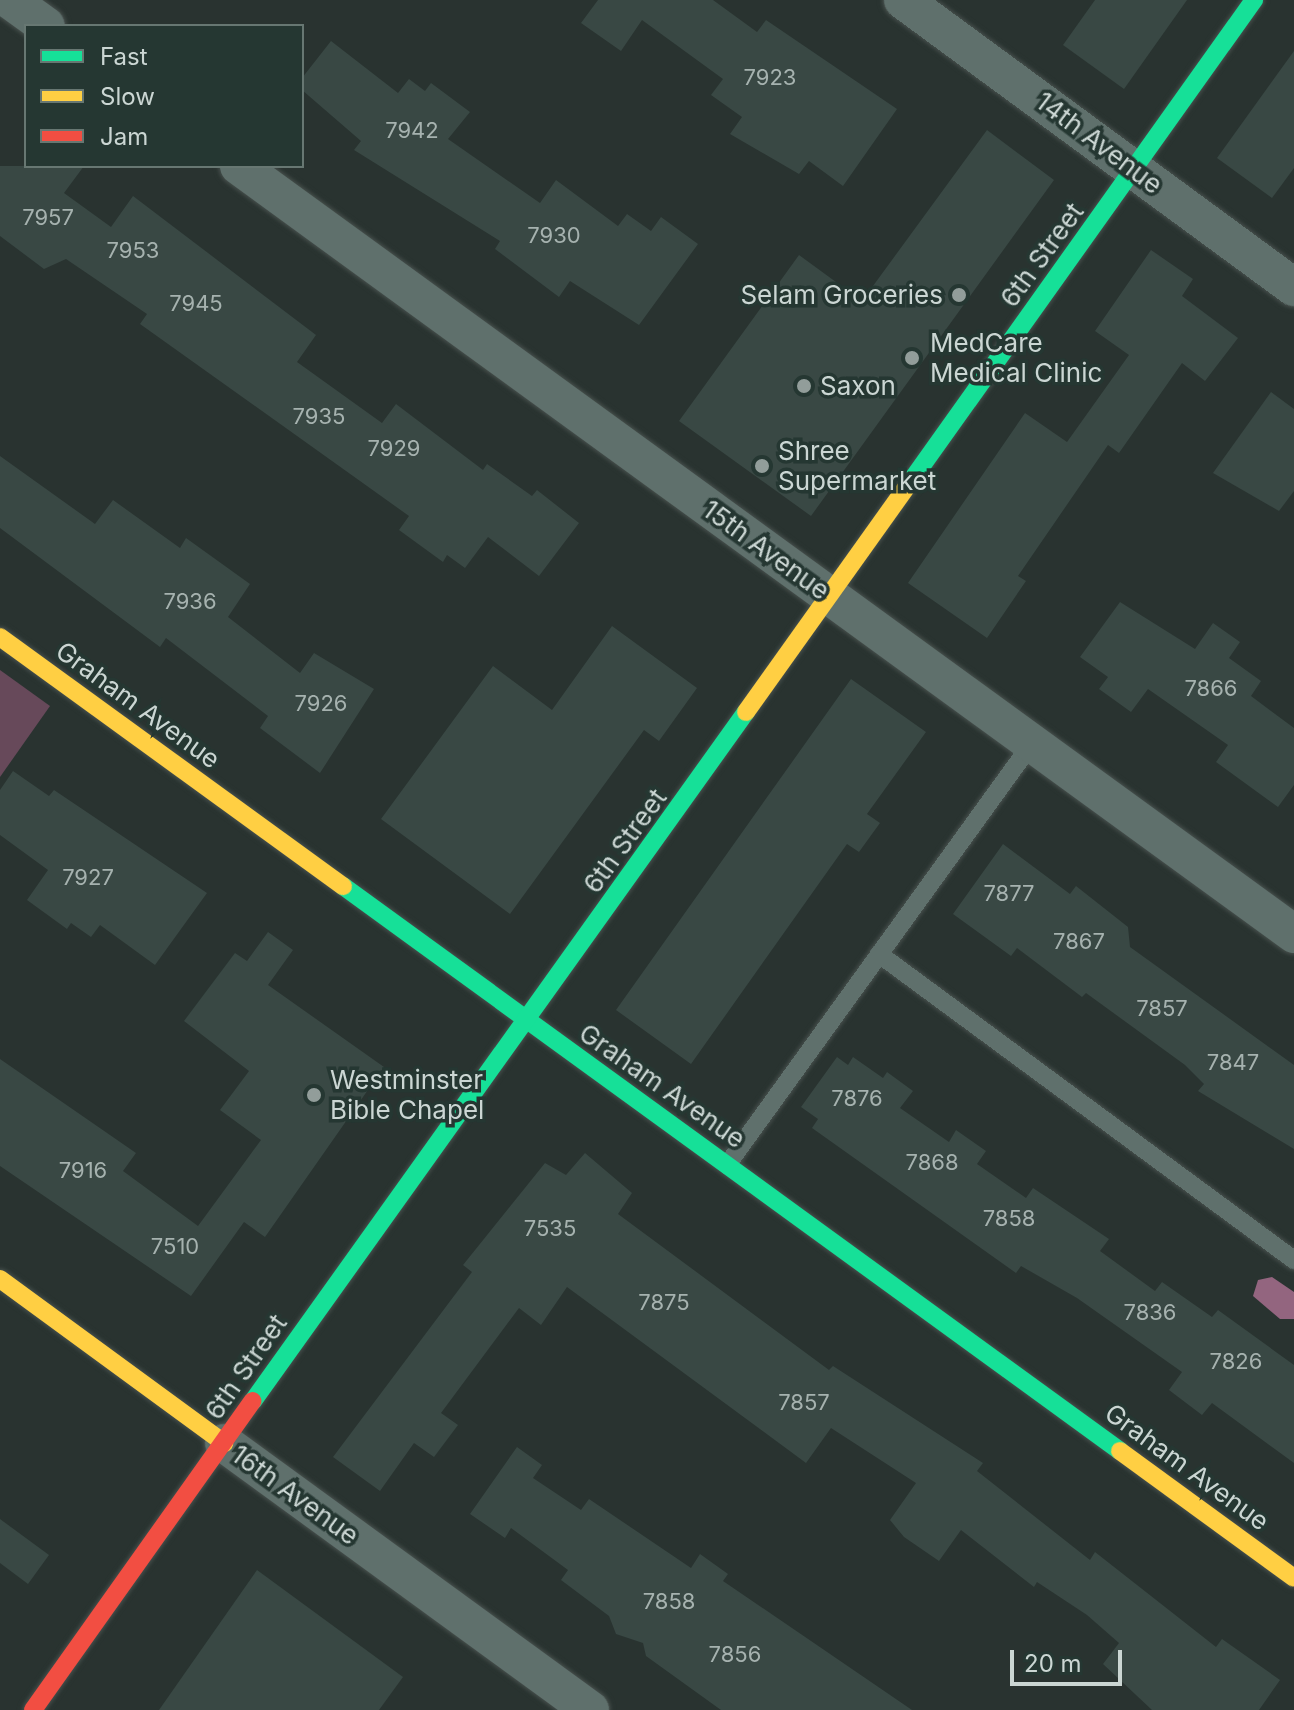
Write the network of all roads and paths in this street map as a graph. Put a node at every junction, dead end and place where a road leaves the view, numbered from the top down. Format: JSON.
{"nodes":[{"id":1,"x":10,"y":0,"type":"edge"},
{"id":2,"x":903,"y":0,"type":"edge"},
{"id":3,"x":1254,"y":0,"type":"edge"},
{"id":4,"x":43,"y":24,"type":"edge"},
{"id":5,"x":242,"y":168,"type":"edge"},
{"id":6,"x":1134,"y":169,"type":"junction"},
{"id":7,"x":1294,"y":287,"type":"edge"},
{"id":8,"x":831,"y":597,"type":"junction"},
{"id":9,"x":0,"y":637,"type":"edge"},
{"id":10,"x":1030,"y":746,"type":"junction"},
{"id":11,"x":1294,"y":934,"type":"edge"},
{"id":12,"x":879,"y":954,"type":"junction"},
{"id":13,"x":528,"y":1022,"type":"junction"},
{"id":14,"x":727,"y":1165,"type":"junction"},
{"id":15,"x":1294,"y":1260,"type":"edge"},
{"id":16,"x":0,"y":1279,"type":"edge"},
{"id":17,"x":224,"y":1443,"type":"junction"},
{"id":18,"x":1294,"y":1578,"type":"edge"},
{"id":19,"x":33,"y":1710,"type":"edge"},
{"id":20,"x":590,"y":1710,"type":"edge"}],
"edges":[{"from":1,"to":4,"type":"street"},
{"from":2,"to":6,"type":"street","name":"14th Avenue"},
{"from":3,"to":6,"type":"street","name":"6th Street"},
{"from":5,"to":8,"type":"street","name":"15th Avenue"},
{"from":6,"to":7,"type":"street","name":"14th Avenue"},
{"from":6,"to":8,"type":"street","name":"6th Street"},
{"from":8,"to":10,"type":"street","name":"15th Avenue"},
{"from":8,"to":13,"type":"street","name":"6th Street"},
{"from":9,"to":13,"type":"street","name":"Graham Avenue"},
{"from":10,"to":11,"type":"street","name":"15th Avenue"},
{"from":10,"to":12,"type":"lane"},
{"from":12,"to":14,"type":"lane"},
{"from":12,"to":15,"type":"lane"},
{"from":13,"to":14,"type":"street","name":"Graham Avenue"},
{"from":13,"to":17,"type":"street","name":"6th Street"},
{"from":14,"to":18,"type":"street","name":"Graham Avenue"},
{"from":16,"to":17,"type":"street","name":"16th Avenue"},
{"from":17,"to":19,"type":"street","name":"6th Street"},
{"from":17,"to":20,"type":"street","name":"16th Avenue"}]}
